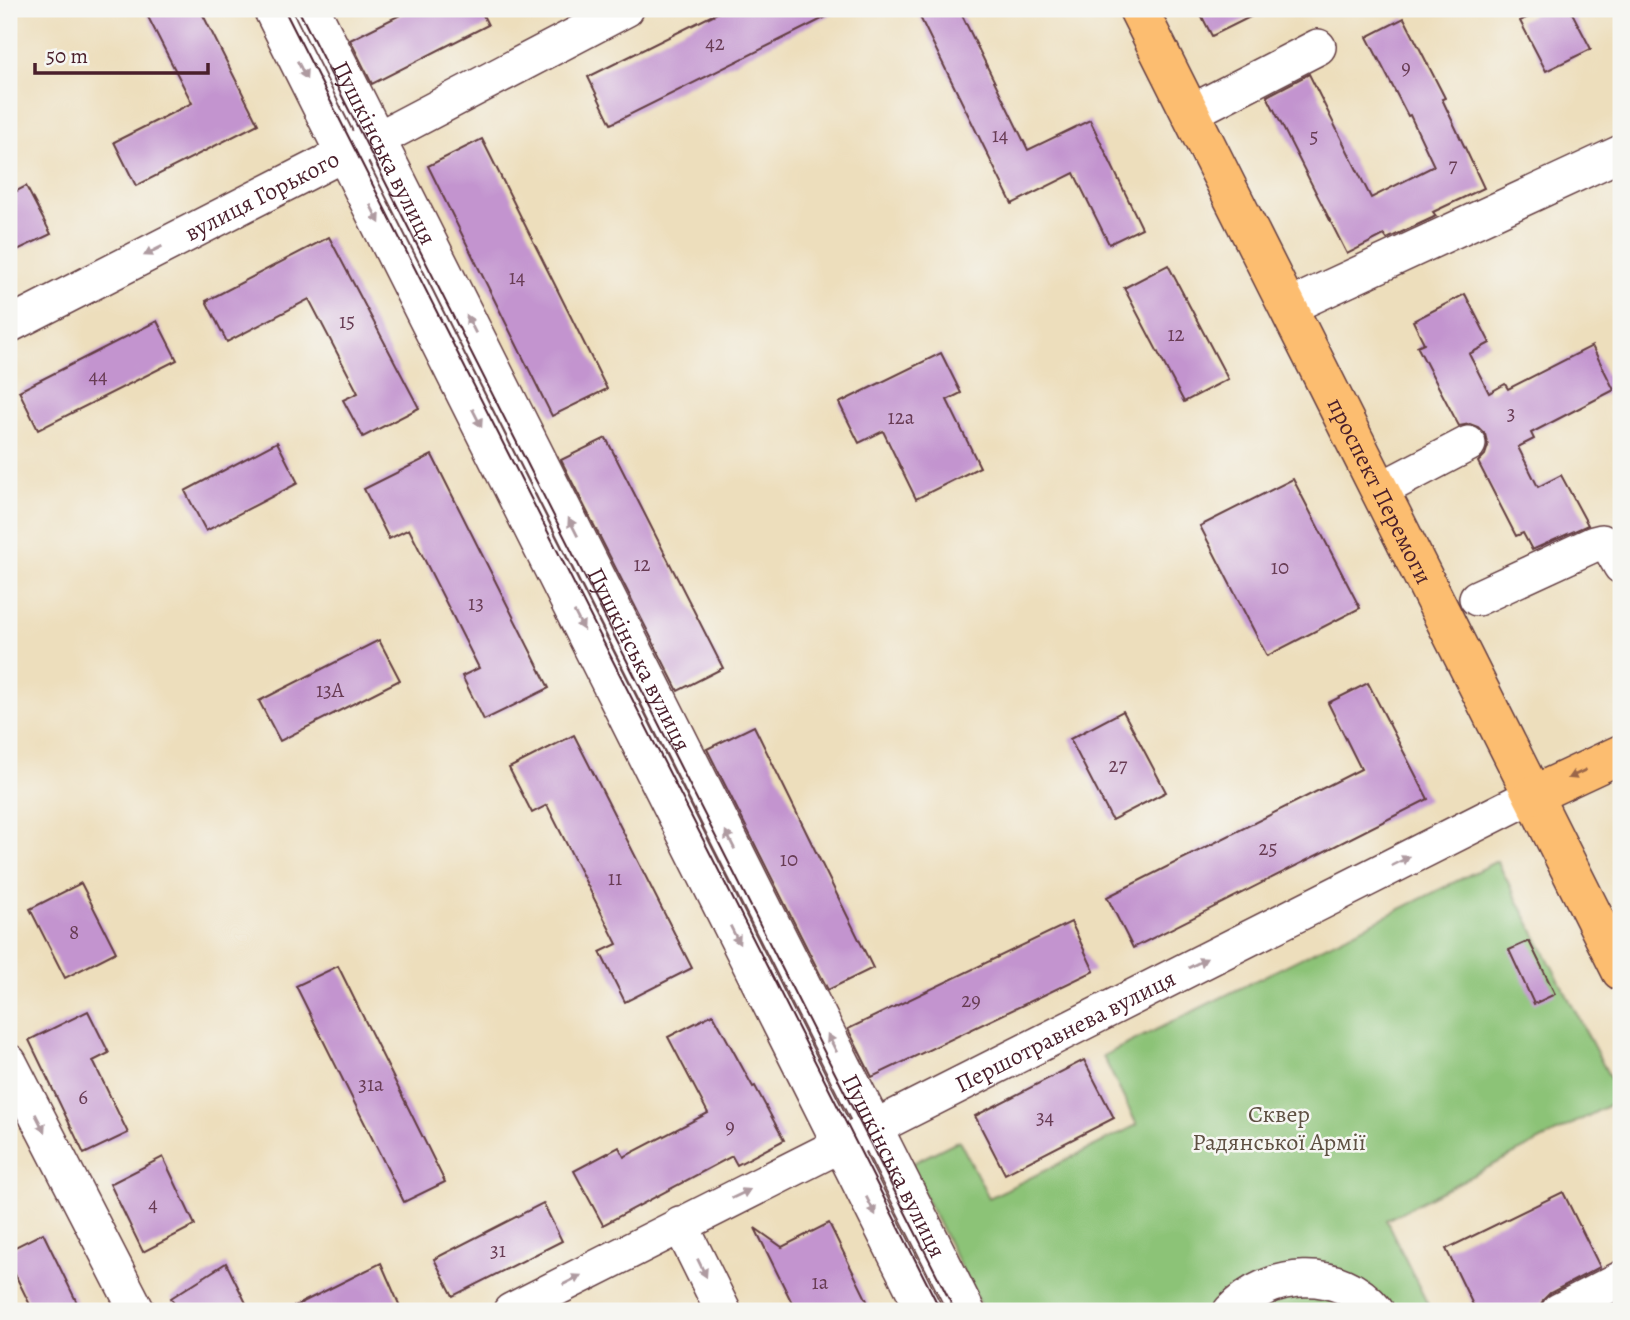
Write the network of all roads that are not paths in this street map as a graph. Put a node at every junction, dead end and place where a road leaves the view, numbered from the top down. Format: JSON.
{"nodes":[{"id":1,"x":271,"y":9,"type":"edge"},
{"id":2,"x":312,"y":9,"type":"edge"},
{"id":3,"x":626,"y":9,"type":"edge"},
{"id":4,"x":1138,"y":9,"type":"edge"},
{"id":5,"x":1318,"y":47,"type":"dead end"},
{"id":6,"x":1190,"y":113,"type":"junction"},
{"id":7,"x":378,"y":139,"type":"junction"},
{"id":8,"x":345,"y":153,"type":"junction"},
{"id":9,"x":1621,"y":153,"type":"edge"},
{"id":10,"x":1288,"y":307,"type":"junction"},
{"id":11,"x":9,"y":325,"type":"edge"},
{"id":12,"x":1468,"y":444,"type":"dead end"},
{"id":13,"x":1380,"y":490,"type":"junction"},
{"id":14,"x":1621,"y":566,"type":"edge"},
{"id":15,"x":1477,"y":598,"type":"dead end"},
{"id":16,"x":1621,"y":754,"type":"edge"},
{"id":17,"x":1533,"y":795,"type":"junction"},
{"id":18,"x":1621,"y":971,"type":"edge"},
{"id":19,"x":9,"y":1062,"type":"edge"},
{"id":20,"x":874,"y":1126,"type":"junction"},
{"id":21,"x":840,"y":1145,"type":"junction"},
{"id":22,"x":680,"y":1224,"type":"junction"},
{"id":23,"x":1621,"y":1279,"type":"edge"},
{"id":24,"x":137,"y":1311,"type":"edge"},
{"id":25,"x":511,"y":1311,"type":"edge"},
{"id":26,"x":723,"y":1311,"type":"edge"},
{"id":27,"x":924,"y":1311,"type":"edge"},
{"id":28,"x":967,"y":1311,"type":"edge"},
{"id":29,"x":1231,"y":1311,"type":"edge"},
{"id":30,"x":1376,"y":1311,"type":"edge"},
{"id":31,"x":1559,"y":1311,"type":"edge"}],
"edges":[{"from":1,"to":8,"type":"street","name":"Пушкінська вулиця","one_way":true},
{"from":2,"to":7,"type":"street","name":"Пушкінська вулиця"},
{"from":3,"to":7,"type":"street","name":"вулиця Горького"},
{"from":4,"to":6,"type":"main road","name":"проспект Перемоги"},
{"from":5,"to":6,"type":"street"},
{"from":6,"to":10,"type":"main road","name":"проспект Перемоги"},
{"from":7,"to":8,"type":"street","name":"вулиця Горького"},
{"from":20,"to":7,"type":"street","name":"Пушкінська вулиця","one_way":true},
{"from":8,"to":11,"type":"street","name":"вулиця Горького","one_way":true},
{"from":8,"to":21,"type":"street","name":"Пушкінська вулиця","one_way":true},
{"from":9,"to":10,"type":"street"},
{"from":10,"to":13,"type":"main road","name":"проспект Перемоги"},
{"from":12,"to":13,"type":"street"},
{"from":13,"to":17,"type":"main road","name":"проспект Перемоги"},
{"from":14,"to":15,"type":"street"},
{"from":16,"to":17,"type":"main road","name":"Першотравнева вулиця","one_way":true},
{"from":17,"to":18,"type":"main road","name":"проспект Перемоги"},
{"from":20,"to":17,"type":"street","name":"Першотравнева вулиця","one_way":true},
{"from":19,"to":24,"type":"street","one_way":true},
{"from":20,"to":21,"type":"street","name":"Першотравнева вулиця"},
{"from":20,"to":28,"type":"street","name":"Пушкінська вулиця"},
{"from":22,"to":21,"type":"street","name":"Першотравнева вулиця","one_way":true},
{"from":21,"to":27,"type":"street","name":"Пушкінська вулиця","one_way":true},
{"from":25,"to":22,"type":"street","name":"Першотравнева вулиця","one_way":true},
{"from":22,"to":26,"type":"street","one_way":true},
{"from":23,"to":31,"type":"street"},
{"from":29,"to":30,"type":"street"}]}
